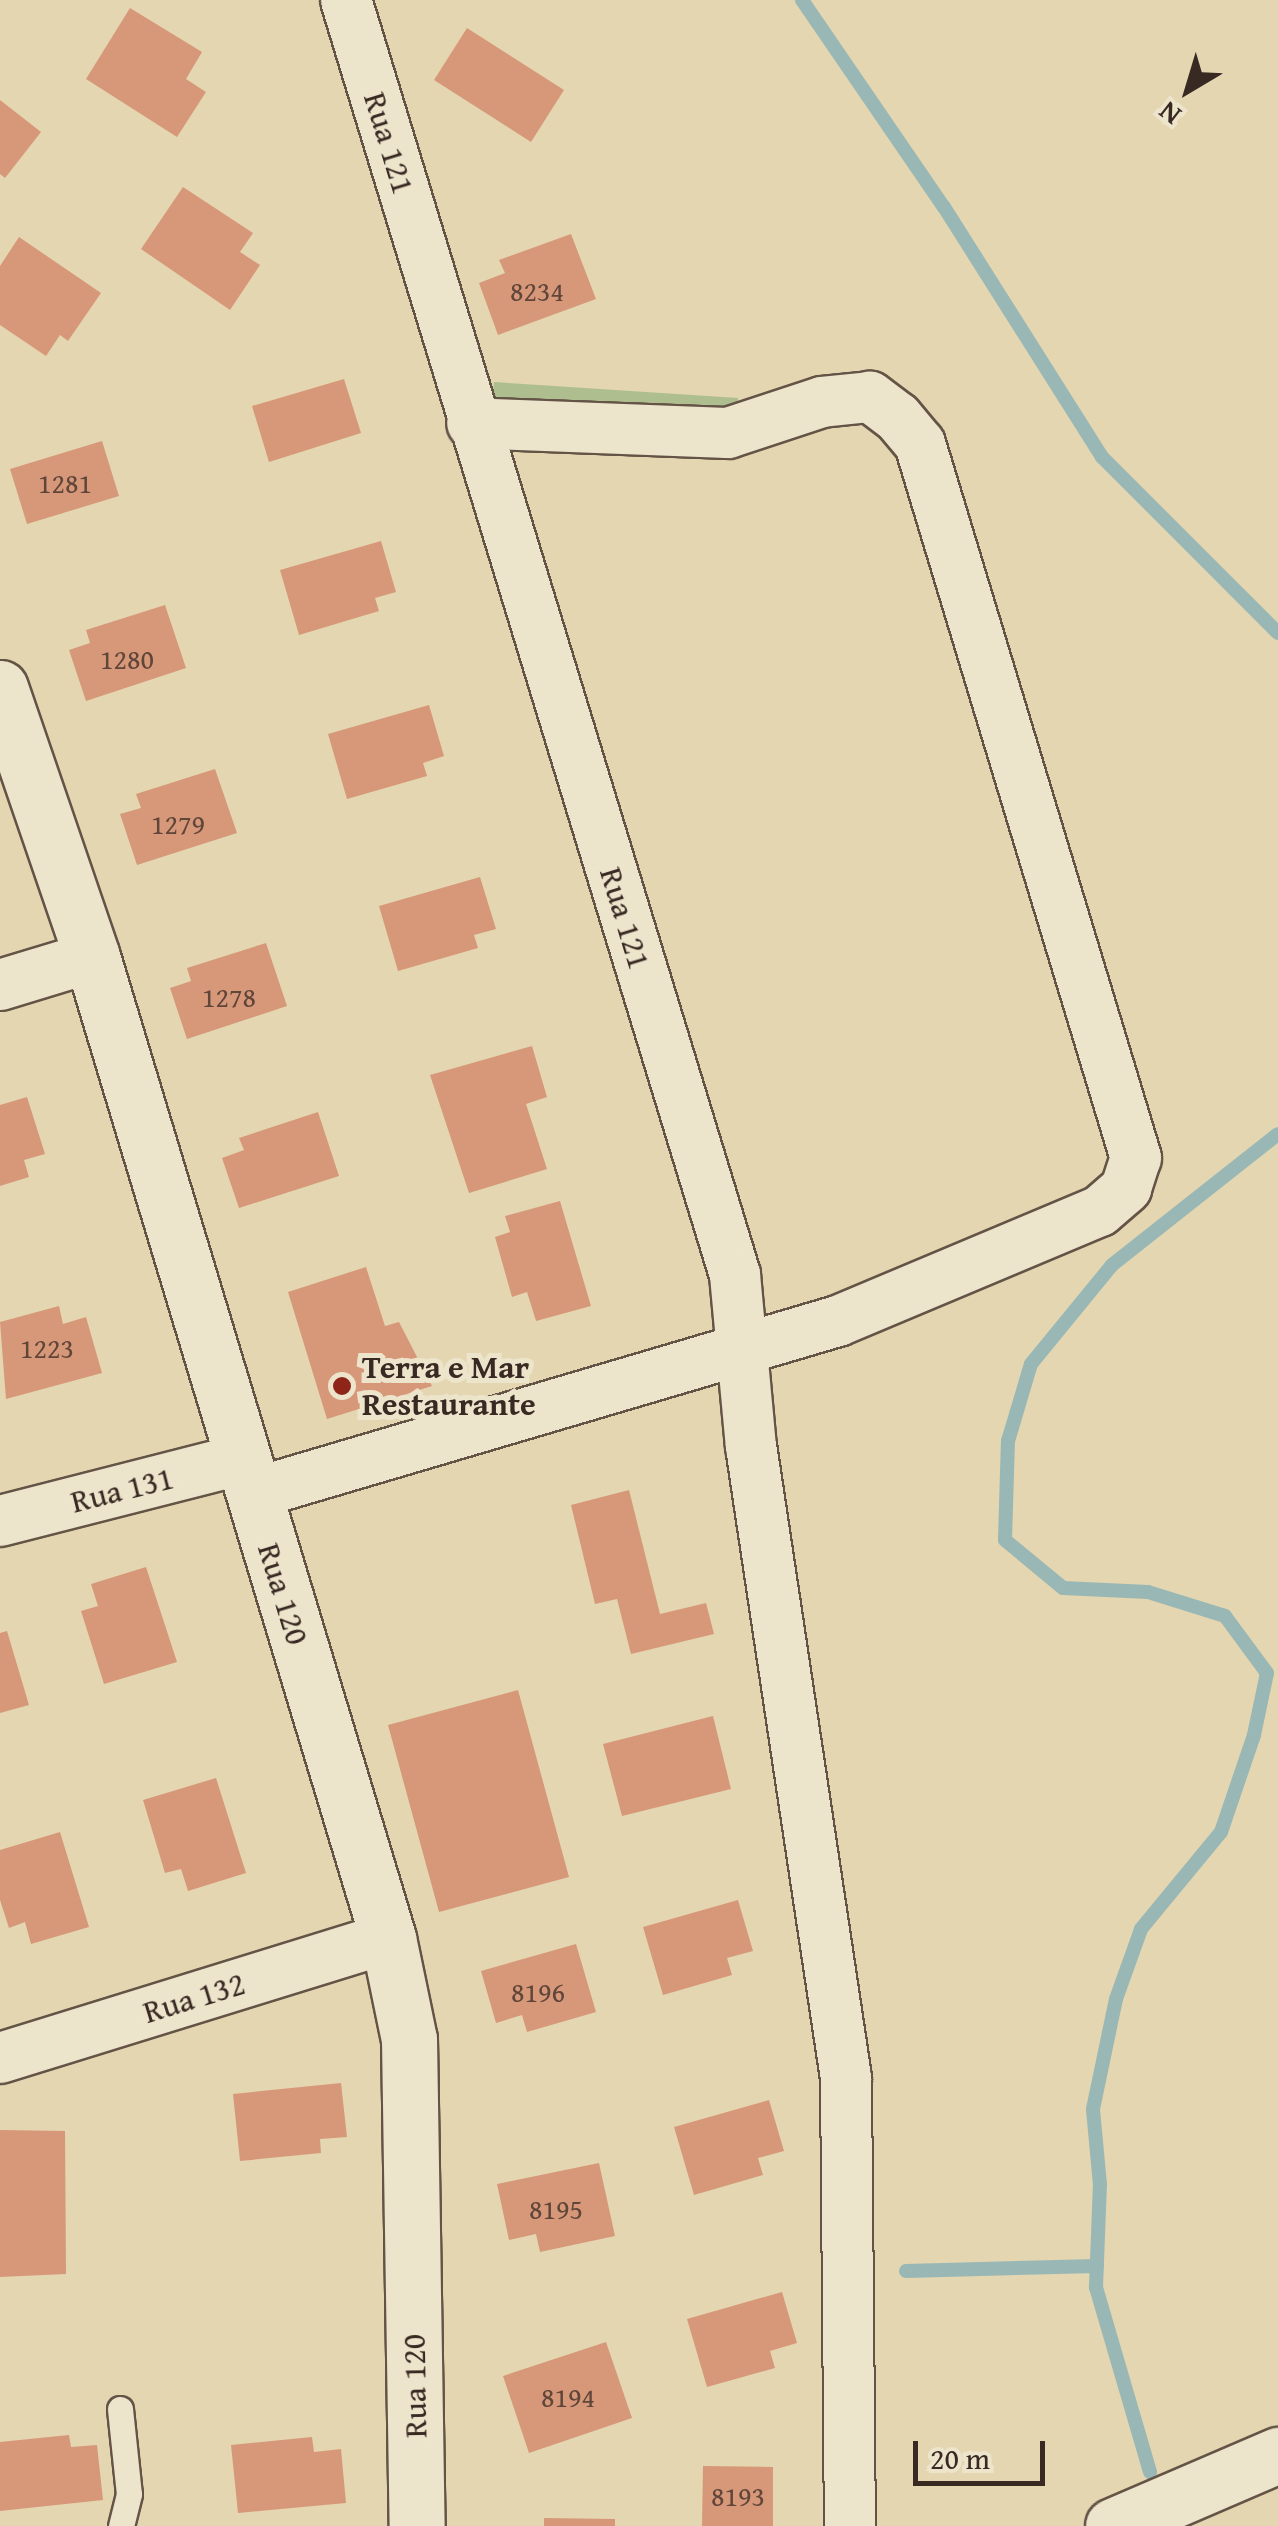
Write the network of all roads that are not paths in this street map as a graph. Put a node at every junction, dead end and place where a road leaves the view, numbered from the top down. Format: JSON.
{"nodes":[{"id":1,"x":346,"y":0,"type":"edge"},
{"id":2,"x":472,"y":423,"type":"junction"},
{"id":3,"x":0,"y":688,"type":"edge"},
{"id":4,"x":92,"y":957,"type":"junction"},
{"id":5,"x":0,"y":985,"type":"edge"},
{"id":6,"x":744,"y":1348,"type":"junction"},
{"id":7,"x":248,"y":1477,"type":"junction"},
{"id":8,"x":0,"y":1521,"type":"edge"},
{"id":9,"x":388,"y":1938,"type":"junction"},
{"id":10,"x":0,"y":2058,"type":"edge"},
{"id":11,"x":120,"y":2409,"type":"dead end"},
{"id":12,"x":1278,"y":2455,"type":"edge"},
{"id":13,"x":1124,"y":2521,"type":"edge"},
{"id":14,"x":121,"y":2526,"type":"edge"},
{"id":15,"x":417,"y":2526,"type":"edge"},
{"id":16,"x":850,"y":2526,"type":"edge"}],
"edges":[{"from":1,"to":2,"type":"street","name":"Rua 121"},
{"from":2,"to":6,"type":"street","name":"Rua 121"},
{"from":2,"to":6,"type":"street"},
{"from":3,"to":4,"type":"street","name":"Rua 120"},
{"from":4,"to":5,"type":"street"},
{"from":4,"to":7,"type":"street","name":"Rua 120"},
{"from":6,"to":7,"type":"street"},
{"from":6,"to":16,"type":"street","name":"Rua 121"},
{"from":7,"to":8,"type":"street","name":"Rua 131"},
{"from":7,"to":9,"type":"street","name":"Rua 120"},
{"from":9,"to":10,"type":"street","name":"Rua 132"},
{"from":9,"to":15,"type":"street","name":"Rua 120"},
{"from":11,"to":14,"type":"lane"},
{"from":12,"to":13,"type":"street"}]}
